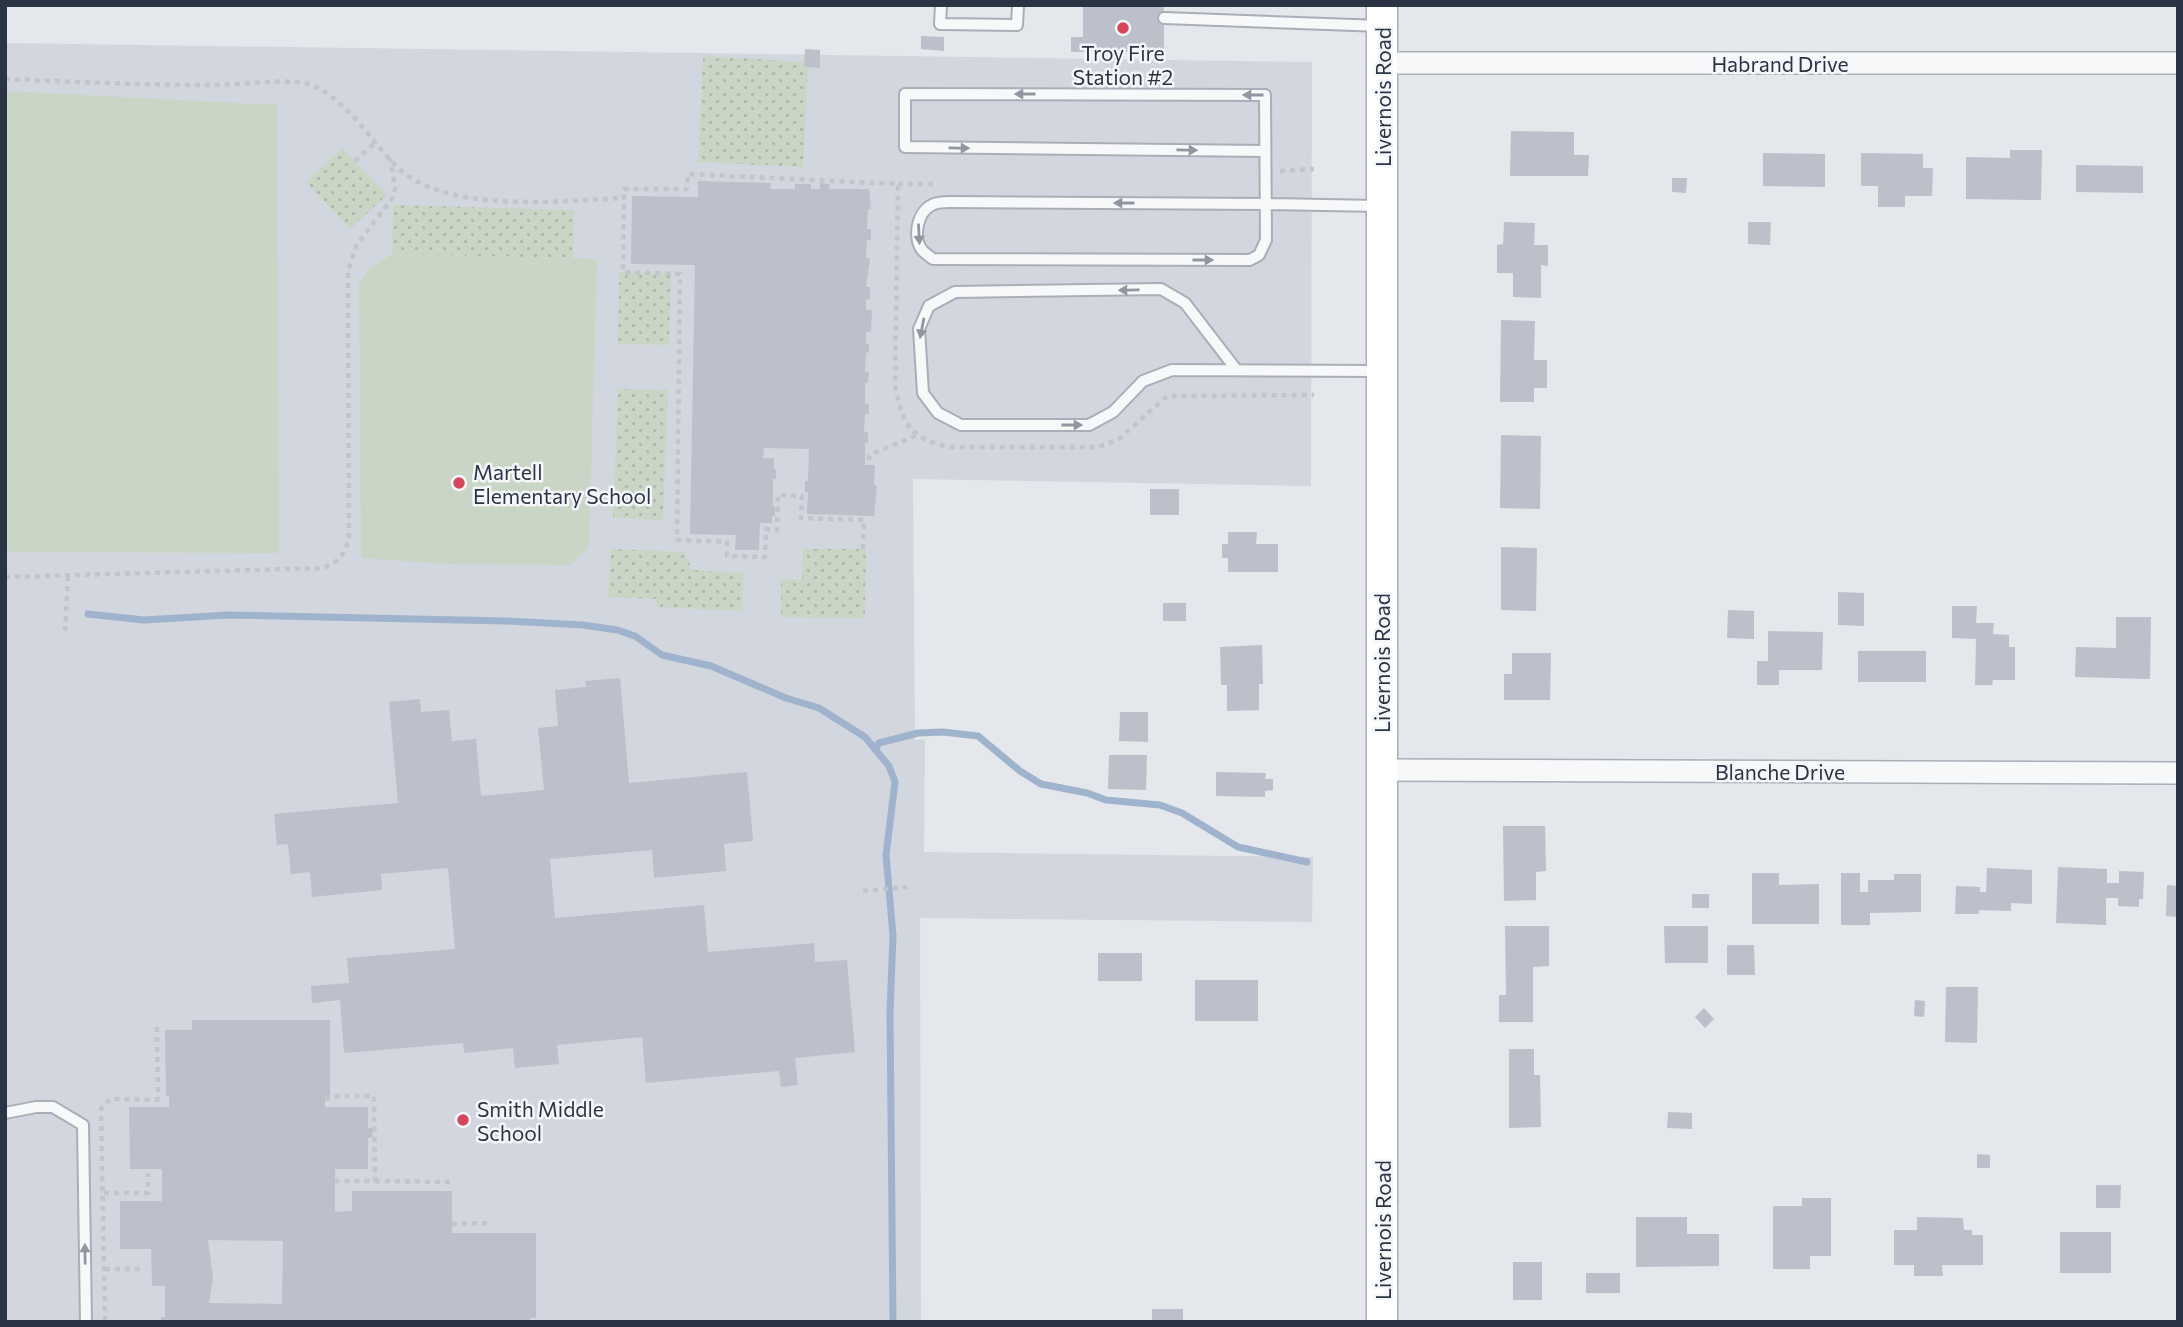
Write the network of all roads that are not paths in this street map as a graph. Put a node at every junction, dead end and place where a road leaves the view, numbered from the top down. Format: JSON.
{"nodes":[{"id":1,"x":941,"y":5,"type":"edge"},
{"id":2,"x":1017,"y":5,"type":"edge"},
{"id":3,"x":1382,"y":16,"type":"edge"},
{"id":4,"x":1164,"y":18,"type":"dead end"},
{"id":5,"x":1382,"y":63,"type":"junction"},
{"id":6,"x":2178,"y":63,"type":"edge"},
{"id":7,"x":1265,"y":151,"type":"junction"},
{"id":8,"x":1266,"y":204,"type":"junction"},
{"id":9,"x":1381,"y":206,"type":"junction"},
{"id":10,"x":1235,"y":369,"type":"junction"},
{"id":11,"x":1381,"y":371,"type":"junction"},
{"id":12,"x":1381,"y":770,"type":"junction"},
{"id":13,"x":2178,"y":773,"type":"edge"},
{"id":14,"x":5,"y":1113,"type":"edge"},
{"id":15,"x":86,"y":1322,"type":"edge"},
{"id":16,"x":1382,"y":1322,"type":"edge"}],
"edges":[{"from":1,"to":2,"type":"lane"},
{"from":3,"to":4,"type":"lane"},
{"from":3,"to":5,"type":"main road","name":"Livernois Road"},
{"from":5,"to":6,"type":"street","name":"Habrand Drive"},
{"from":5,"to":9,"type":"main road","name":"Livernois Road"},
{"from":7,"to":7,"type":"lane","one_way":true},
{"from":7,"to":8,"type":"lane"},
{"from":8,"to":8,"type":"lane","one_way":true},
{"from":8,"to":9,"type":"lane"},
{"from":9,"to":11,"type":"main road","name":"Livernois Road"},
{"from":10,"to":10,"type":"lane","one_way":true},
{"from":10,"to":11,"type":"lane"},
{"from":11,"to":12,"type":"main road","name":"Livernois Road"},
{"from":12,"to":13,"type":"street","name":"Blanche Drive"},
{"from":12,"to":16,"type":"main road","name":"Livernois Road"},
{"from":15,"to":14,"type":"lane","one_way":true}]}
